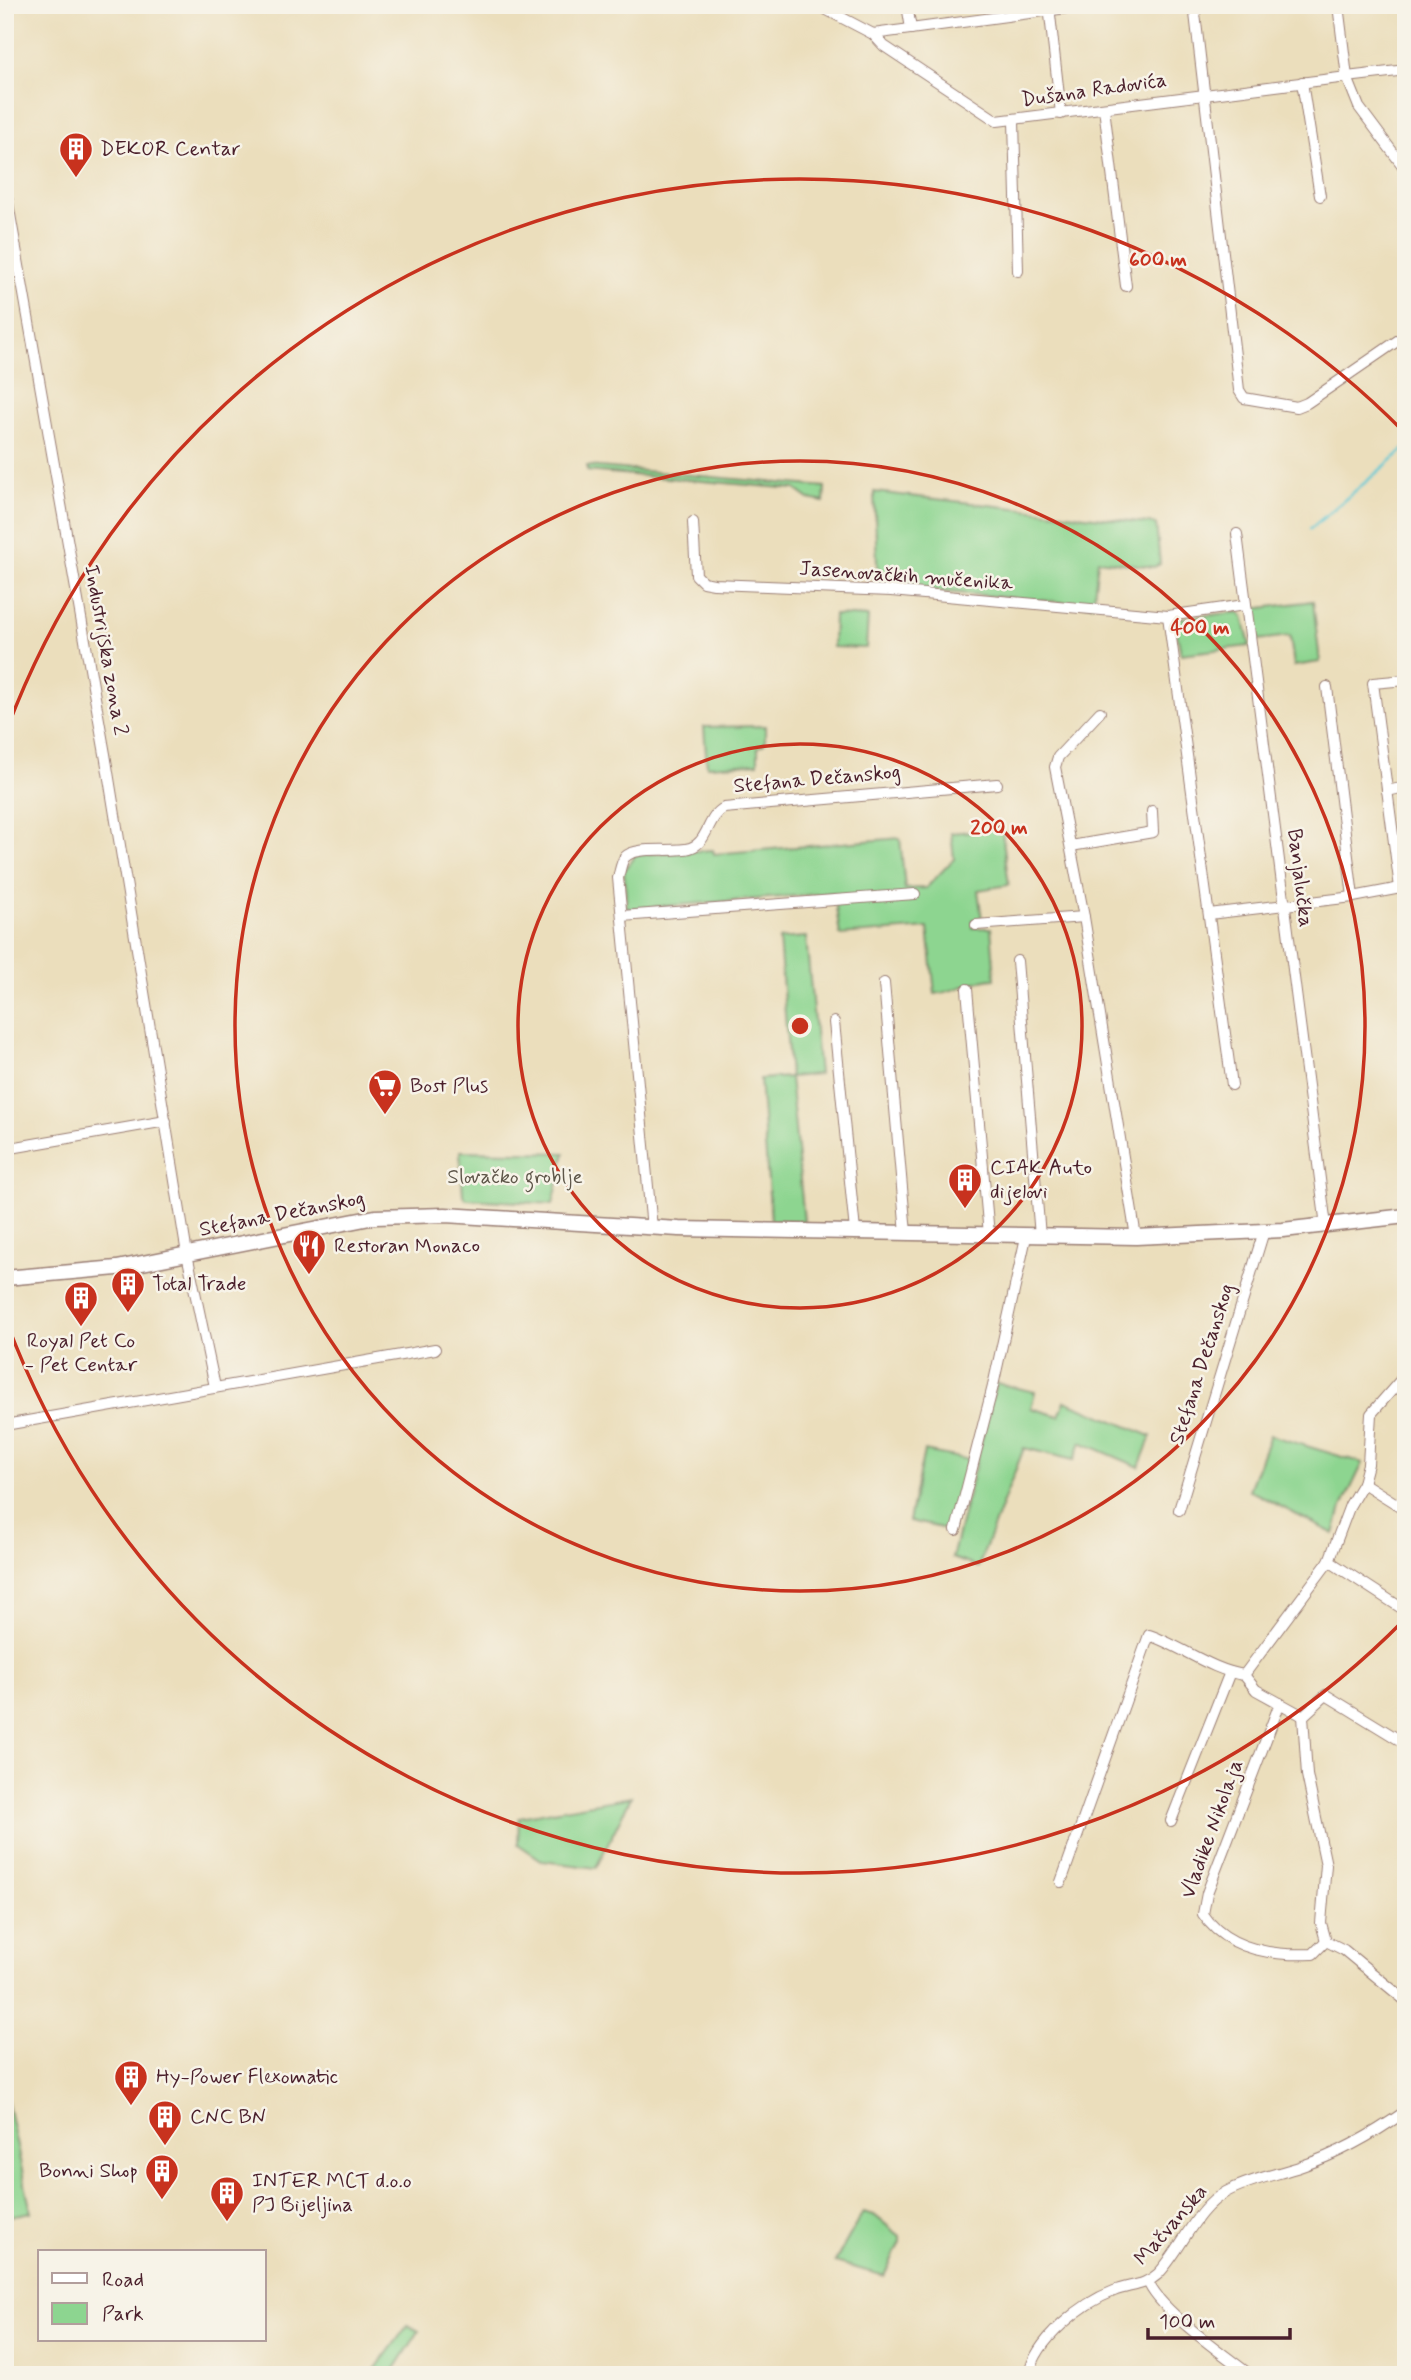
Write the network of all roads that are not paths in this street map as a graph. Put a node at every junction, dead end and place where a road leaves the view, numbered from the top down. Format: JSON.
{"nodes":[{"id":1,"x":907,"y":5,"type":"edge"},
{"id":2,"x":1089,"y":5,"type":"edge"},
{"id":3,"x":1194,"y":5,"type":"edge"},
{"id":4,"x":1338,"y":5,"type":"edge"},
{"id":5,"x":1049,"y":8,"type":"edge"},
{"id":6,"x":827,"y":10,"type":"dead end"},
{"id":7,"x":911,"y":29,"type":"junction"},
{"id":8,"x":873,"y":34,"type":"junction"},
{"id":9,"x":1406,"y":70,"type":"edge"},
{"id":10,"x":1347,"y":77,"type":"junction"},
{"id":11,"x":1301,"y":82,"type":"junction"},
{"id":12,"x":1204,"y":94,"type":"junction"},
{"id":13,"x":1104,"y":108,"type":"junction"},
{"id":14,"x":1061,"y":114,"type":"junction"},
{"id":15,"x":1014,"y":121,"type":"junction"},
{"id":16,"x":1406,"y":170,"type":"edge"},
{"id":17,"x":5,"y":187,"type":"edge"},
{"id":18,"x":1320,"y":195,"type":"dead end"},
{"id":19,"x":1018,"y":271,"type":"dead end"},
{"id":20,"x":1126,"y":286,"type":"dead end"},
{"id":21,"x":1406,"y":335,"type":"edge"},
{"id":22,"x":693,"y":522,"type":"dead end"},
{"id":23,"x":1237,"y":534,"type":"dead end"},
{"id":24,"x":1245,"y":605,"type":"junction"},
{"id":25,"x":1168,"y":616,"type":"junction"},
{"id":26,"x":1406,"y":680,"type":"edge"},
{"id":27,"x":1327,"y":687,"type":"dead end"},
{"id":28,"x":1100,"y":712,"type":"dead end"},
{"id":29,"x":997,"y":784,"type":"dead end"},
{"id":30,"x":1406,"y":788,"type":"edge"},
{"id":31,"x":1387,"y":791,"type":"junction"},
{"id":32,"x":1152,"y":811,"type":"dead end"},
{"id":33,"x":1071,"y":846,"type":"junction"},
{"id":34,"x":1403,"y":888,"type":"edge"},
{"id":35,"x":915,"y":894,"type":"dead end"},
{"id":36,"x":1353,"y":897,"type":"junction"},
{"id":37,"x":1284,"y":906,"type":"junction"},
{"id":38,"x":1209,"y":914,"type":"junction"},
{"id":39,"x":621,"y":916,"type":"junction"},
{"id":40,"x":1084,"y":917,"type":"junction"},
{"id":41,"x":976,"y":925,"type":"dead end"},
{"id":42,"x":1017,"y":961,"type":"dead end"},
{"id":43,"x":884,"y":983,"type":"dead end"},
{"id":44,"x":967,"y":989,"type":"dead end"},
{"id":45,"x":834,"y":1022,"type":"dead end"},
{"id":46,"x":1232,"y":1085,"type":"dead end"},
{"id":47,"x":166,"y":1121,"type":"junction"},
{"id":48,"x":5,"y":1149,"type":"edge"},
{"id":49,"x":1406,"y":1216,"type":"edge"},
{"id":50,"x":1326,"y":1226,"type":"junction"},
{"id":51,"x":652,"y":1228,"type":"junction"},
{"id":52,"x":855,"y":1231,"type":"junction"},
{"id":53,"x":1264,"y":1231,"type":"junction"},
{"id":54,"x":906,"y":1233,"type":"junction"},
{"id":55,"x":989,"y":1236,"type":"junction"},
{"id":56,"x":1033,"y":1236,"type":"junction"},
{"id":57,"x":1136,"y":1237,"type":"junction"},
{"id":58,"x":187,"y":1254,"type":"junction"},
{"id":59,"x":5,"y":1278,"type":"edge"},
{"id":60,"x":435,"y":1349,"type":"dead end"},
{"id":61,"x":1406,"y":1374,"type":"edge"},
{"id":62,"x":215,"y":1387,"type":"junction"},
{"id":63,"x":5,"y":1425,"type":"edge"},
{"id":64,"x":1363,"y":1483,"type":"junction"},
{"id":65,"x":1179,"y":1510,"type":"dead end"},
{"id":66,"x":1406,"y":1510,"type":"edge"},
{"id":67,"x":956,"y":1530,"type":"dead end"},
{"id":68,"x":1329,"y":1561,"type":"junction"},
{"id":69,"x":1406,"y":1611,"type":"edge"},
{"id":70,"x":1230,"y":1672,"type":"junction"},
{"id":71,"x":1244,"y":1675,"type":"junction"},
{"id":72,"x":1280,"y":1703,"type":"junction"},
{"id":73,"x":1303,"y":1716,"type":"junction"},
{"id":74,"x":1406,"y":1744,"type":"edge"},
{"id":75,"x":1171,"y":1821,"type":"dead end"},
{"id":76,"x":1061,"y":1882,"type":"dead end"},
{"id":77,"x":1326,"y":1941,"type":"junction"},
{"id":78,"x":1406,"y":2001,"type":"edge"},
{"id":79,"x":1406,"y":2111,"type":"edge"},
{"id":80,"x":1148,"y":2281,"type":"junction"},
{"id":81,"x":1029,"y":2375,"type":"edge"},
{"id":82,"x":1250,"y":2375,"type":"edge"}],
"edges":[{"from":1,"to":7,"type":"street"},
{"from":2,"to":5,"type":"street"},
{"from":3,"to":12,"type":"street"},
{"from":4,"to":10,"type":"street"},
{"from":5,"to":7,"type":"street"},
{"from":5,"to":14,"type":"street"},
{"from":6,"to":8,"type":"street"},
{"from":7,"to":8,"type":"street"},
{"from":8,"to":15,"type":"street"},
{"from":9,"to":10,"type":"street","name":"Dušana Radovića"},
{"from":10,"to":11,"type":"street","name":"Dušana Radovića"},
{"from":10,"to":16,"type":"street"},
{"from":11,"to":12,"type":"street","name":"Dušana Radovića"},
{"from":11,"to":18,"type":"street"},
{"from":12,"to":13,"type":"street","name":"Dušana Radovića"},
{"from":12,"to":21,"type":"street"},
{"from":13,"to":14,"type":"street","name":"Dušana Radovića"},
{"from":13,"to":20,"type":"street"},
{"from":14,"to":15,"type":"street","name":"Dušana Radovića"},
{"from":15,"to":19,"type":"street","name":"Dušana Radovića"},
{"from":17,"to":47,"type":"street","name":"Industrijska zona 2"},
{"from":22,"to":25,"type":"street","name":"Jasenovačkih mučenika"},
{"from":23,"to":24,"type":"street","name":"Banjalučka"},
{"from":24,"to":25,"type":"street","name":"Jasenovačkih mučenika"},
{"from":24,"to":37,"type":"street","name":"Banjalučka"},
{"from":25,"to":38,"type":"street"},
{"from":26,"to":31,"type":"street"},
{"from":27,"to":36,"type":"street"},
{"from":28,"to":33,"type":"street"},
{"from":29,"to":39,"type":"street","name":"Stefana Dečanskog"},
{"from":30,"to":31,"type":"street"},
{"from":31,"to":34,"type":"street"},
{"from":32,"to":33,"type":"street"},
{"from":33,"to":40,"type":"street"},
{"from":34,"to":36,"type":"street"},
{"from":35,"to":39,"type":"street"},
{"from":36,"to":37,"type":"street"},
{"from":37,"to":38,"type":"street"},
{"from":37,"to":50,"type":"street","name":"Banjalučka"},
{"from":38,"to":46,"type":"street"},
{"from":39,"to":51,"type":"street"},
{"from":40,"to":41,"type":"street"},
{"from":40,"to":57,"type":"street"},
{"from":42,"to":56,"type":"street"},
{"from":43,"to":54,"type":"street"},
{"from":44,"to":55,"type":"street"},
{"from":45,"to":52,"type":"street"},
{"from":47,"to":48,"type":"street"},
{"from":47,"to":58,"type":"street","name":"Industrijska zona 2"},
{"from":49,"to":50,"type":"main road","name":"Stefana Dečanskog"},
{"from":50,"to":53,"type":"main road","name":"Stefana Dečanskog"},
{"from":51,"to":52,"type":"main road","name":"Stefana Dečanskog"},
{"from":51,"to":58,"type":"main road","name":"Stefana Dečanskog"},
{"from":52,"to":54,"type":"main road","name":"Stefana Dečanskog"},
{"from":53,"to":57,"type":"main road","name":"Stefana Dečanskog"},
{"from":53,"to":65,"type":"street","name":"Stefana Dečanskog"},
{"from":54,"to":55,"type":"main road","name":"Stefana Dečanskog"},
{"from":55,"to":56,"type":"main road","name":"Stefana Dečanskog"},
{"from":56,"to":57,"type":"main road","name":"Stefana Dečanskog"},
{"from":56,"to":67,"type":"street"},
{"from":58,"to":59,"type":"main road","name":"Stefana Dečanskog"},
{"from":58,"to":62,"type":"street","name":"Industrijska zona 2"},
{"from":60,"to":62,"type":"street"},
{"from":61,"to":64,"type":"street"},
{"from":62,"to":63,"type":"street"},
{"from":64,"to":66,"type":"street"},
{"from":64,"to":68,"type":"street"},
{"from":68,"to":69,"type":"street"},
{"from":68,"to":71,"type":"street"},
{"from":70,"to":71,"type":"street"},
{"from":70,"to":75,"type":"street","name":"Vladike Nikolaja"},
{"from":70,"to":76,"type":"street"},
{"from":71,"to":72,"type":"street"},
{"from":72,"to":73,"type":"street"},
{"from":72,"to":77,"type":"street","name":"Vladike Nikolaja"},
{"from":73,"to":74,"type":"street"},
{"from":73,"to":77,"type":"street"},
{"from":77,"to":78,"type":"street"},
{"from":79,"to":80,"type":"street","name":"Mačvanska"},
{"from":80,"to":81,"type":"street","name":"Mačvanska"},
{"from":80,"to":82,"type":"street"}]}
